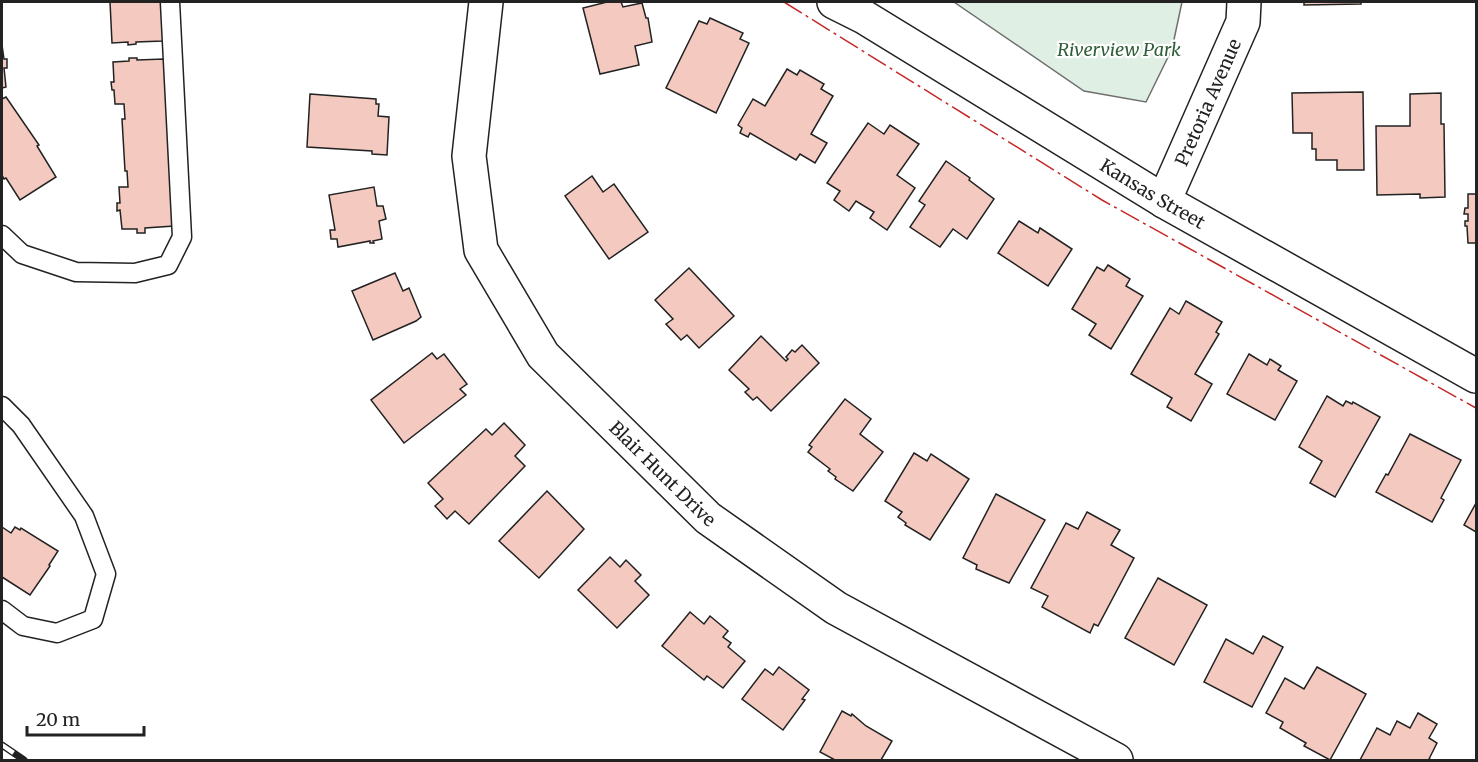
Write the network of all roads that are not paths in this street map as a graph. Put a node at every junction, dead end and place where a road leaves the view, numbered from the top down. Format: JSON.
{"nodes":[{"id":1,"x":170,"y":2,"type":"edge"},
{"id":2,"x":486,"y":2,"type":"edge"},
{"id":3,"x":834,"y":2,"type":"edge"},
{"id":4,"x":1244,"y":2,"type":"edge"},
{"id":5,"x":1164,"y":201,"type":"junction"},
{"id":6,"x":2,"y":235,"type":"edge"},
{"id":7,"x":1476,"y":376,"type":"edge"},
{"id":8,"x":2,"y":406,"type":"edge"},
{"id":9,"x":2,"y":610,"type":"edge"},
{"id":10,"x":1116,"y":760,"type":"edge"}],
"edges":[{"from":1,"to":6,"type":"lane"},
{"from":2,"to":10,"type":"street","name":"Blair Hunt Drive"},
{"from":3,"to":5,"type":"street","name":"Kansas Street"},
{"from":4,"to":5,"type":"street","name":"Pretoria Avenue"},
{"from":5,"to":7,"type":"street","name":"Kansas Street"},
{"from":8,"to":9,"type":"lane"}]}
